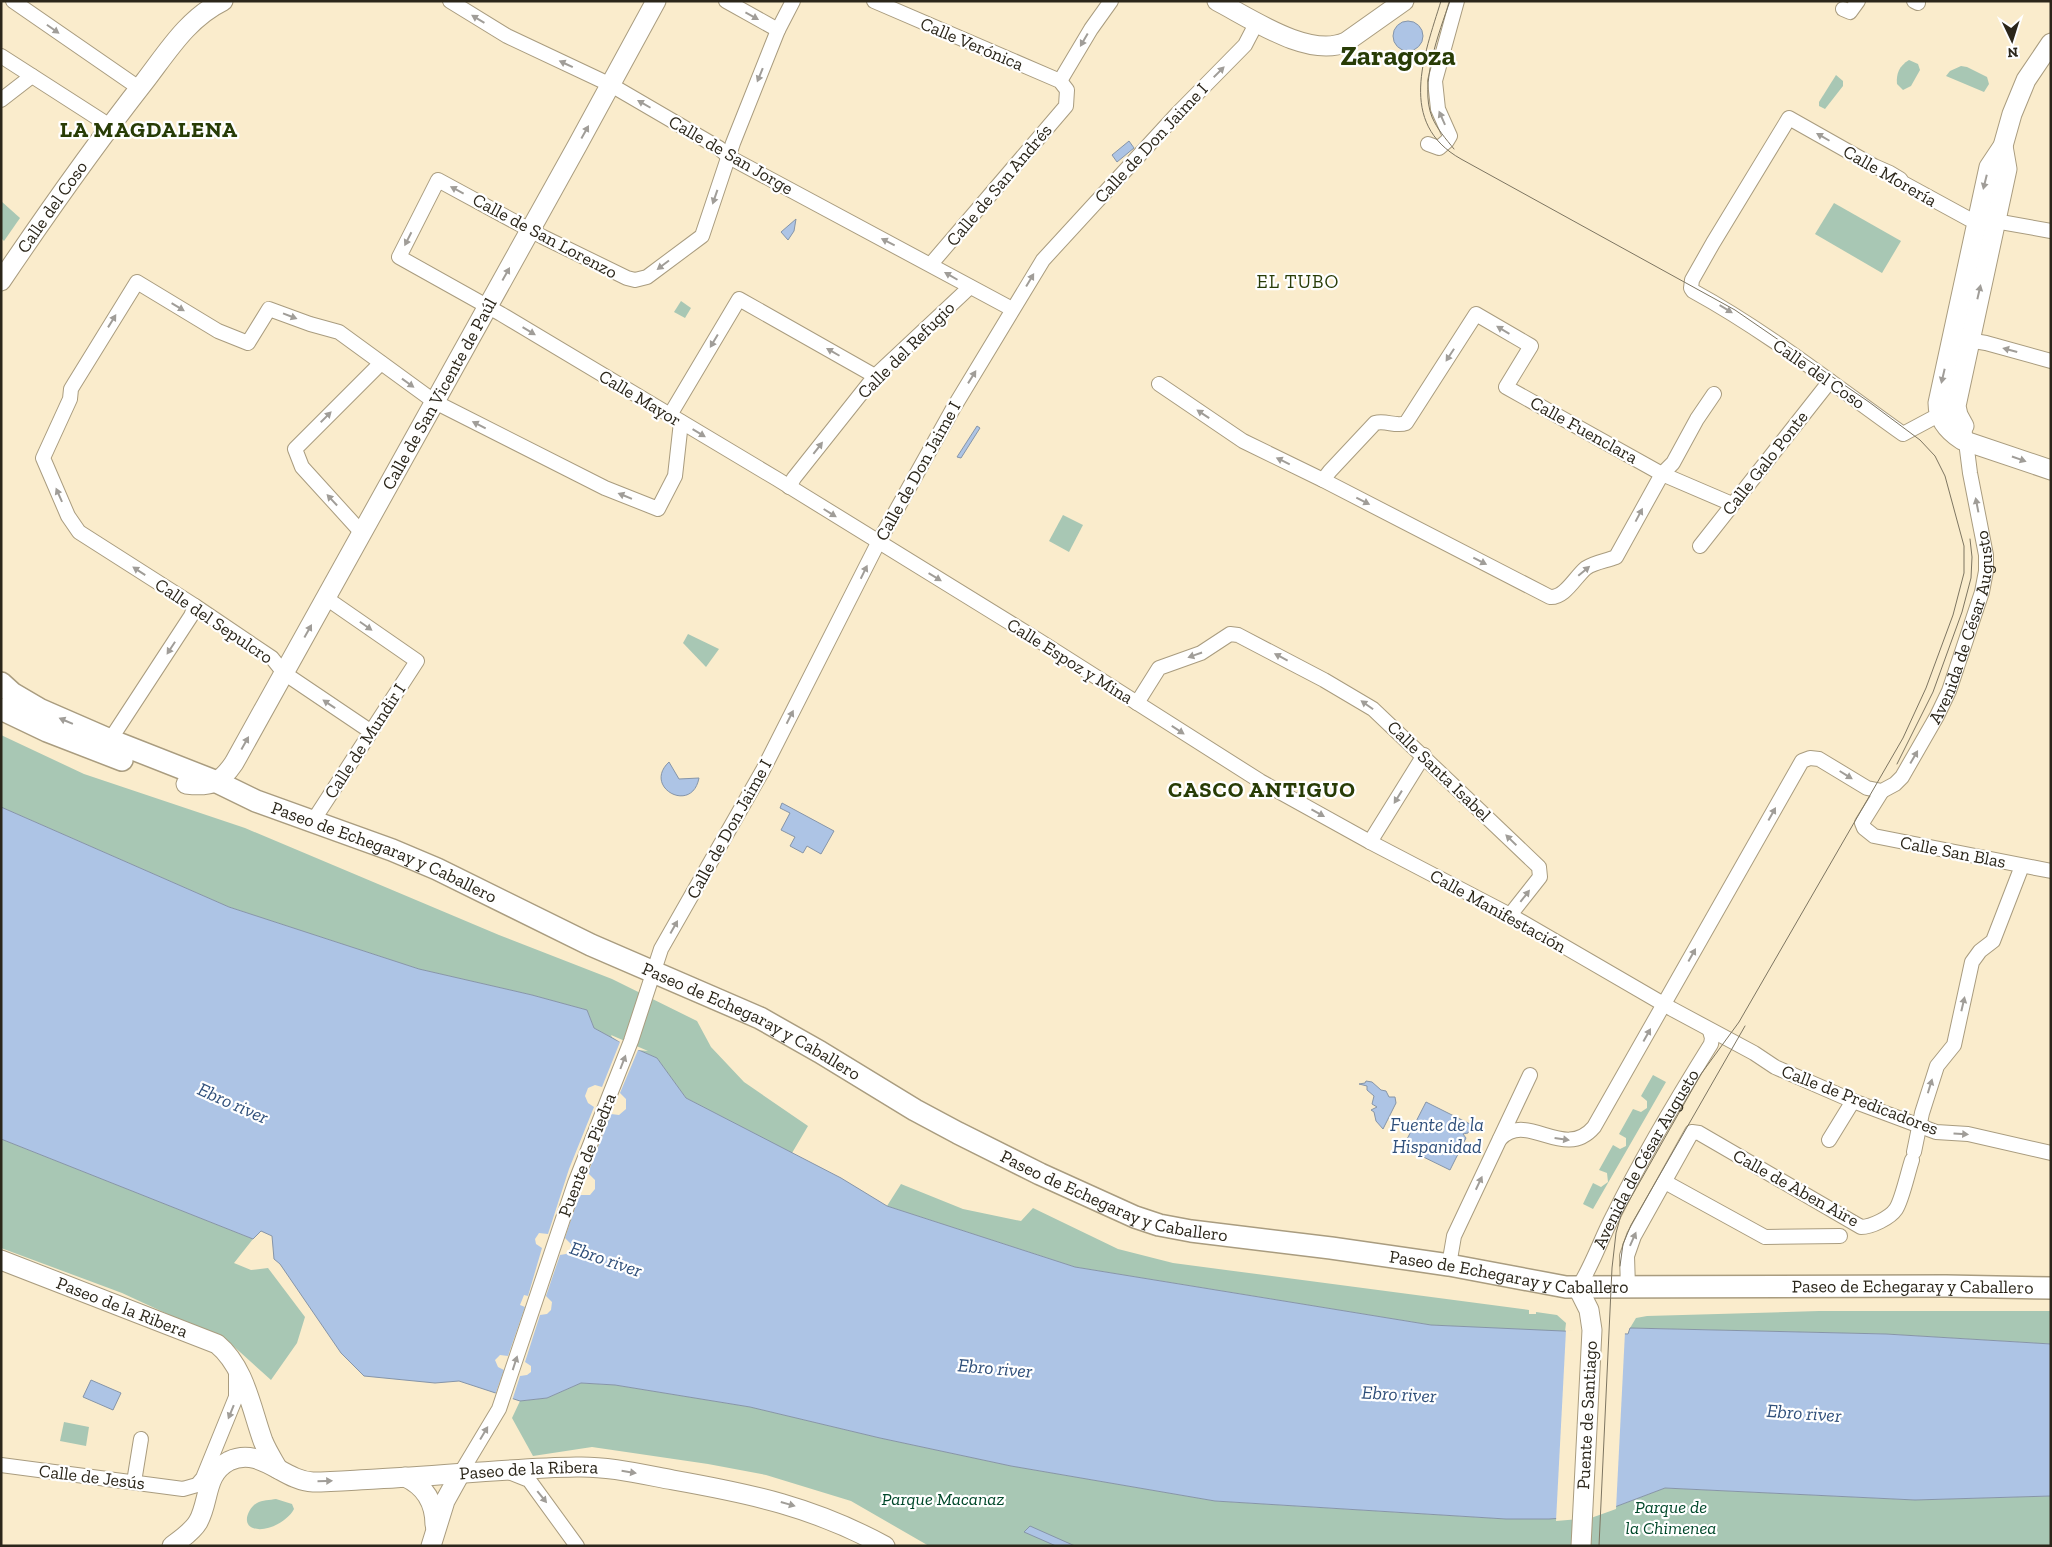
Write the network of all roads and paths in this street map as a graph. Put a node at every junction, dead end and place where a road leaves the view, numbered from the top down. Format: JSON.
{"nodes":[{"id":1,"x":13,"y":1,"type":"edge"},
{"id":2,"x":450,"y":1,"type":"edge"},
{"id":3,"x":656,"y":1,"type":"edge"},
{"id":4,"x":726,"y":1,"type":"edge"},
{"id":5,"x":793,"y":1,"type":"edge"},
{"id":6,"x":874,"y":1,"type":"edge"},
{"id":7,"x":1110,"y":1,"type":"edge"},
{"id":8,"x":1217,"y":1,"type":"edge"},
{"id":9,"x":1404,"y":1,"type":"edge"},
{"id":10,"x":1456,"y":1,"type":"edge"},
{"id":11,"x":214,"y":3,"type":"edge"},
{"id":12,"x":1257,"y":22,"type":"junction"},
{"id":13,"x":778,"y":30,"type":"junction"},
{"id":14,"x":2051,"y":42,"type":"edge"},
{"id":15,"x":1,"y":56,"type":"edge"},
{"id":16,"x":32,"y":76,"type":"junction"},
{"id":17,"x":610,"y":85,"type":"junction"},
{"id":18,"x":1063,"y":86,"type":"junction"},
{"id":19,"x":139,"y":88,"type":"junction"},
{"id":20,"x":1,"y":100,"type":"edge"},
{"id":21,"x":110,"y":126,"type":"junction"},
{"id":22,"x":1428,"y":144,"type":"dead end"},
{"id":23,"x":729,"y":158,"type":"junction"},
{"id":24,"x":1986,"y":221,"type":"junction"},
{"id":25,"x":531,"y":230,"type":"junction"},
{"id":26,"x":2051,"y":231,"type":"edge"},
{"id":27,"x":399,"y":257,"type":"joint"},
{"id":28,"x":931,"y":264,"type":"junction"},
{"id":29,"x":1695,"y":276,"type":"joint"},
{"id":30,"x":1,"y":282,"type":"edge"},
{"id":31,"x":970,"y":287,"type":"junction"},
{"id":32,"x":488,"y":307,"type":"junction"},
{"id":33,"x":1012,"y":309,"type":"junction"},
{"id":34,"x":1960,"y":339,"type":"junction"},
{"id":35,"x":2051,"y":361,"type":"edge"},
{"id":36,"x":381,"y":363,"type":"junction"},
{"id":37,"x":875,"y":376,"type":"junction"},
{"id":38,"x":1830,"y":381,"type":"junction"},
{"id":39,"x":1158,"y":384,"type":"dead end"},
{"id":40,"x":1714,"y":394,"type":"dead end"},
{"id":41,"x":436,"y":402,"type":"junction"},
{"id":42,"x":1956,"y":406,"type":"junction"},
{"id":43,"x":1939,"y":414,"type":"junction"},
{"id":44,"x":676,"y":419,"type":"junction"},
{"id":45,"x":1965,"y":434,"type":"junction"},
{"id":46,"x":2051,"y":470,"type":"edge"},
{"id":47,"x":1662,"y":474,"type":"junction"},
{"id":48,"x":1323,"y":480,"type":"junction"},
{"id":49,"x":789,"y":487,"type":"junction"},
{"id":50,"x":1732,"y":504,"type":"junction"},
{"id":51,"x":362,"y":533,"type":"junction"},
{"id":52,"x":878,"y":543,"type":"junction"},
{"id":53,"x":1700,"y":546,"type":"dead end"},
{"id":54,"x":326,"y":598,"type":"junction"},
{"id":55,"x":195,"y":606,"type":"junction"},
{"id":56,"x":284,"y":673,"type":"junction"},
{"id":57,"x":1,"y":683,"type":"edge"},
{"id":58,"x":1137,"y":703,"type":"junction"},
{"id":59,"x":1,"y":709,"type":"edge"},
{"id":60,"x":370,"y":731,"type":"junction"},
{"id":61,"x":110,"y":740,"type":"junction"},
{"id":62,"x":1424,"y":755,"type":"junction"},
{"id":63,"x":1260,"y":781,"type":"joint"},
{"id":64,"x":217,"y":782,"type":"junction"},
{"id":65,"x":186,"y":784,"type":"junction"},
{"id":66,"x":1882,"y":790,"type":"junction"},
{"id":67,"x":256,"y":801,"type":"junction"},
{"id":68,"x":313,"y":821,"type":"junction"},
{"id":69,"x":1862,"y":823,"type":"joint"},
{"id":70,"x":1370,"y":842,"type":"junction"},
{"id":71,"x":2022,"y":866,"type":"junction"},
{"id":72,"x":2051,"y":871,"type":"edge"},
{"id":73,"x":1510,"y":915,"type":"junction"},
{"id":74,"x":654,"y":971,"type":"junction"},
{"id":75,"x":1664,"y":1004,"type":"junction"},
{"id":76,"x":1710,"y":1031,"type":"junction"},
{"id":77,"x":1735,"y":1043,"type":"joint"},
{"id":78,"x":1530,"y":1075,"type":"dead end"},
{"id":79,"x":1853,"y":1101,"type":"junction"},
{"id":80,"x":1919,"y":1126,"type":"junction"},
{"id":81,"x":1699,"y":1133,"type":"joint"},
{"id":82,"x":1500,"y":1139,"type":"junction"},
{"id":83,"x":1829,"y":1140,"type":"dead end"},
{"id":84,"x":2051,"y":1153,"type":"edge"},
{"id":85,"x":1665,"y":1182,"type":"junction"},
{"id":86,"x":1840,"y":1236,"type":"dead end"},
{"id":87,"x":1,"y":1260,"type":"edge"},
{"id":88,"x":1448,"y":1265,"type":"junction"},
{"id":89,"x":1628,"y":1287,"type":"junction"},
{"id":90,"x":1578,"y":1288,"type":"junction"},
{"id":91,"x":2051,"y":1288,"type":"edge"},
{"id":92,"x":234,"y":1365,"type":"junction"},
{"id":93,"x":141,"y":1439,"type":"dead end"},
{"id":94,"x":1,"y":1465,"type":"edge"},
{"id":95,"x":279,"y":1470,"type":"junction"},
{"id":96,"x":503,"y":1471,"type":"junction"},
{"id":97,"x":460,"y":1474,"type":"junction"},
{"id":98,"x":405,"y":1478,"type":"junction"},
{"id":99,"x":134,"y":1482,"type":"junction"},
{"id":100,"x":183,"y":1489,"type":"junction"},
{"id":101,"x":200,"y":1517,"type":"junction"},
{"id":102,"x":433,"y":1537,"type":"edge"},
{"id":103,"x":190,"y":1539,"type":"edge"},
{"id":104,"x":172,"y":1546,"type":"edge"},
{"id":105,"x":577,"y":1546,"type":"edge"},
{"id":106,"x":885,"y":1546,"type":"edge"},
{"id":107,"x":1581,"y":1546,"type":"edge"}],
"edges":[{"from":1,"to":19,"type":"street","one_way":true},
{"from":17,"to":2,"type":"street","name":"Calle de San Jorge","one_way":true},
{"from":3,"to":17,"type":"street","name":"Calle de San Vicente de Paúl"},
{"from":4,"to":13,"type":"street","one_way":true},
{"from":5,"to":13,"type":"street"},
{"from":6,"to":18,"type":"street","name":"Calle Verónica"},
{"from":7,"to":18,"type":"street","one_way":true},
{"from":8,"to":12,"type":"street"},
{"from":9,"to":12,"type":"street"},
{"from":22,"to":10,"type":"street","one_way":true},
{"from":11,"to":19,"type":"street","name":"Calle del Coso"},
{"from":33,"to":12,"type":"street","name":"Calle de Don Jaime I","one_way":true},
{"from":13,"to":23,"type":"street","one_way":true},
{"from":14,"to":24,"type":"street"},
{"from":15,"to":16,"type":"street"},
{"from":16,"to":20,"type":"street"},
{"from":16,"to":21,"type":"street"},
{"from":23,"to":17,"type":"street","name":"Calle de San Jorge","one_way":true},
{"from":25,"to":17,"type":"street","name":"Calle de San Vicente de Paúl","one_way":true},
{"from":18,"to":28,"type":"street","name":"Calle de San Andrés"},
{"from":19,"to":21,"type":"street","name":"Calle del Coso"},
{"from":21,"to":30,"type":"street","name":"Calle del Coso"},
{"from":23,"to":25,"type":"street","name":"Calle de San Lorenzo","one_way":true},
{"from":28,"to":23,"type":"street","name":"Calle de San Jorge","one_way":true},
{"from":24,"to":26,"type":"street","name":"Calle Morería"},
{"from":24,"to":29,"type":"street","name":"Calle Morería","one_way":true},
{"from":24,"to":34,"type":"street"},
{"from":25,"to":27,"type":"street","name":"Calle de San Lorenzo","one_way":true},
{"from":32,"to":25,"type":"street","name":"Calle de San Vicente de Paúl","one_way":true},
{"from":27,"to":32,"type":"street","name":"Calle Mayor"},
{"from":31,"to":28,"type":"street","name":"Calle de San Jorge","one_way":true},
{"from":29,"to":38,"type":"street","name":"Calle del Coso","one_way":true},
{"from":31,"to":33,"type":"street","name":"Calle de San Jorge"},
{"from":31,"to":37,"type":"street","name":"Calle del Refugio"},
{"from":32,"to":41,"type":"street","name":"Calle de San Vicente de Paúl"},
{"from":32,"to":44,"type":"street","name":"Calle Mayor","one_way":true},
{"from":52,"to":33,"type":"street","name":"Calle de Don Jaime I","one_way":true},
{"from":35,"to":34,"type":"street","one_way":true},
{"from":34,"to":42,"type":"street"},
{"from":34,"to":43,"type":"street","one_way":true},
{"from":36,"to":41,"type":"street","one_way":true},
{"from":51,"to":36,"type":"street","one_way":true},
{"from":55,"to":36,"type":"street","name":"Calle del Sepulcro","one_way":true},
{"from":37,"to":44,"type":"street","one_way":true},
{"from":49,"to":37,"type":"street","name":"Calle del Refugio","one_way":true},
{"from":38,"to":43,"type":"street","name":"Calle del Coso"},
{"from":38,"to":50,"type":"street","name":"Calle Galo Ponte"},
{"from":48,"to":39,"type":"street","one_way":true},
{"from":40,"to":47,"type":"street"},
{"from":44,"to":41,"type":"street","one_way":true},
{"from":41,"to":51,"type":"street","name":"Calle de San Vicente de Paúl"},
{"from":42,"to":43,"type":"street","name":"Calle del Coso"},
{"from":42,"to":45,"type":"street","name":"Avenida de César Augusto"},
{"from":43,"to":45,"type":"street"},
{"from":44,"to":49,"type":"street","name":"Calle Mayor","one_way":true},
{"from":45,"to":46,"type":"street","one_way":true},
{"from":66,"to":45,"type":"street","name":"Avenida de César Augusto","one_way":true},
{"from":48,"to":47,"type":"street","one_way":true},
{"from":47,"to":48,"type":"street","name":"Calle Fuenclara","one_way":true},
{"from":47,"to":50,"type":"street","name":"Calle Fuenclara"},
{"from":49,"to":52,"type":"street","name":"Calle Mayor","one_way":true},
{"from":50,"to":53,"type":"street","name":"Calle Galo Ponte"},
{"from":51,"to":54,"type":"street","name":"Calle de San Vicente de Paúl"},
{"from":52,"to":58,"type":"street","name":"Calle Espoz y Mina","one_way":true},
{"from":74,"to":52,"type":"street","name":"Calle de Don Jaime I","one_way":true},
{"from":56,"to":54,"type":"street","name":"Calle de San Vicente de Paúl","one_way":true},
{"from":54,"to":60,"type":"street","name":"Calle de Mundir I","one_way":true},
{"from":55,"to":56,"type":"street","name":"Calle del Sepulcro"},
{"from":55,"to":61,"type":"street","one_way":true},
{"from":60,"to":56,"type":"street","name":"Calle del Sepulcro","one_way":true},
{"from":64,"to":56,"type":"street","name":"Calle de San Vicente de Paúl","one_way":true},
{"from":61,"to":57,"type":"main road","name":"Paseo de Echegaray y Caballero","one_way":true},
{"from":62,"to":58,"type":"street","name":"Calle Santa Isabel","one_way":true},
{"from":58,"to":63,"type":"street","name":"Calle Espoz y Mina","one_way":true},
{"from":59,"to":65,"type":"main road","name":"Paseo de Echegaray y Caballero"},
{"from":60,"to":68,"type":"street","name":"Calle de Mundir I"},
{"from":61,"to":64,"type":"main road","name":"Paseo de Echegaray y Caballero"},
{"from":62,"to":70,"type":"street","one_way":true},
{"from":73,"to":62,"type":"street","name":"Calle Santa Isabel","one_way":true},
{"from":63,"to":70,"type":"street","name":"Calle Manifestación","one_way":true},
{"from":64,"to":65,"type":"street"},
{"from":64,"to":67,"type":"main road","name":"Paseo de Echegaray y Caballero"},
{"from":65,"to":67,"type":"main road","name":"Paseo de Echegaray y Caballero"},
{"from":66,"to":69,"type":"street","name":"Avenida de César Augusto"},
{"from":75,"to":66,"type":"street","one_way":true},
{"from":67,"to":68,"type":"main road","name":"Paseo de Echegaray y Caballero"},
{"from":68,"to":74,"type":"main road","name":"Paseo de Echegaray y Caballero"},
{"from":69,"to":71,"type":"street","name":"Calle San Blas"},
{"from":70,"to":73,"type":"street","name":"Calle Manifestación"},
{"from":71,"to":72,"type":"street","name":"Calle San Blas"},
{"from":80,"to":71,"type":"street","name":"Calle de Aben Aire","one_way":true},
{"from":73,"to":75,"type":"street","name":"Calle Manifestación"},
{"from":74,"to":88,"type":"main road","name":"Paseo de Echegaray y Caballero"},
{"from":97,"to":74,"type":"street","name":"Puente de Piedra","one_way":true},
{"from":75,"to":76,"type":"street","name":"Calle Manifestación"},
{"from":82,"to":75,"type":"street","one_way":true},
{"from":76,"to":77,"type":"street","name":"Calle Manifestación"},
{"from":76,"to":90,"type":"street","name":"Avenida de César Augusto"},
{"from":77,"to":79,"type":"street","name":"Calle de Predicadores"},
{"from":78,"to":82,"type":"street"},
{"from":79,"to":80,"type":"street","name":"Calle de Predicadores"},
{"from":79,"to":83,"type":"street"},
{"from":80,"to":81,"type":"street","name":"Calle de Aben Aire"},
{"from":80,"to":84,"type":"street","name":"Calle de Predicadores","one_way":true},
{"from":81,"to":85,"type":"street","name":"Avenida de César Augusto"},
{"from":88,"to":82,"type":"street","one_way":true},
{"from":85,"to":86,"type":"street"},
{"from":89,"to":85,"type":"street","name":"Avenida de César Augusto","one_way":true},
{"from":87,"to":92,"type":"street","name":"Paseo de la Ribera"},
{"from":88,"to":90,"type":"main road","name":"Paseo de Echegaray y Caballero"},
{"from":89,"to":90,"type":"main road","name":"Paseo de Echegaray y Caballero"},
{"from":89,"to":91,"type":"main road","name":"Paseo de Echegaray y Caballero"},
{"from":90,"to":107,"type":"street","name":"Puente de Santiago"},
{"from":92,"to":95,"type":"street","name":"Paseo de la Ribera"},
{"from":92,"to":100,"type":"street","name":"Paseo de la Ribera","one_way":true},
{"from":93,"to":99,"type":"street"},
{"from":94,"to":99,"type":"street","name":"Calle de Jesús"},
{"from":95,"to":98,"type":"street","name":"Paseo de la Ribera","one_way":true},
{"from":95,"to":101,"type":"street"},
{"from":96,"to":97,"type":"street","name":"Paseo de la Ribera"},
{"from":96,"to":105,"type":"street","one_way":true},
{"from":96,"to":106,"type":"street","name":"Paseo de la Ribera","one_way":true},
{"from":97,"to":98,"type":"street","name":"Paseo de la Ribera"},
{"from":97,"to":102,"type":"street"},
{"from":98,"to":102,"type":"street"},
{"from":99,"to":100,"type":"street","name":"Calle de Jesús"},
{"from":100,"to":101,"type":"street"},
{"from":101,"to":103,"type":"street"},
{"from":103,"to":104,"type":"street"}]}
